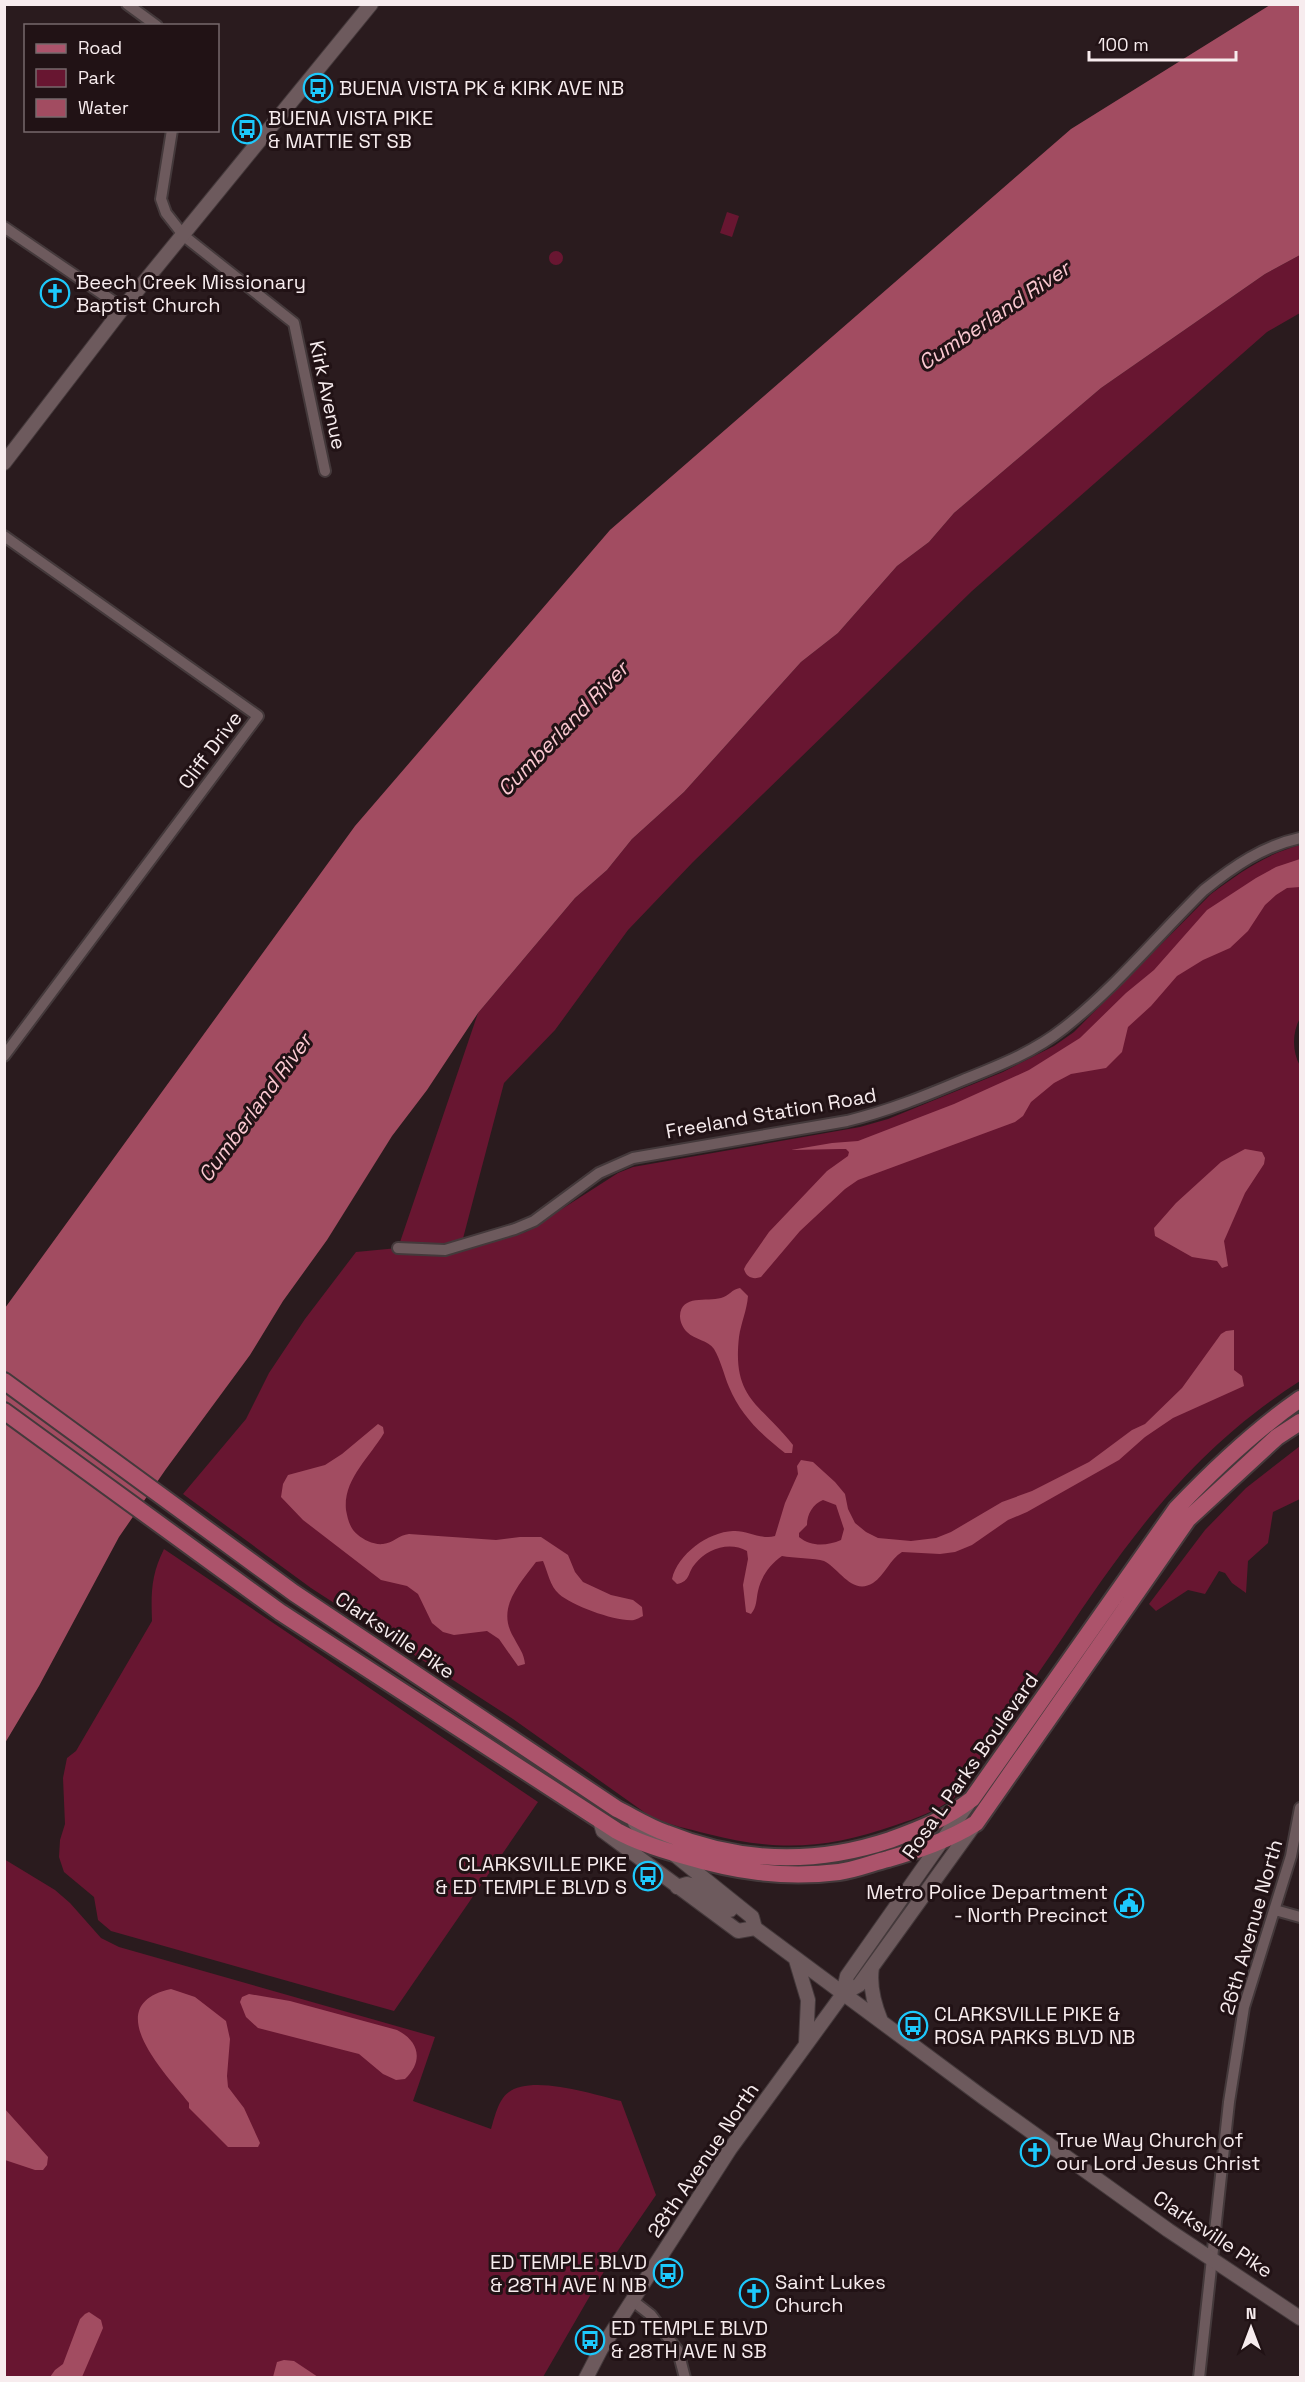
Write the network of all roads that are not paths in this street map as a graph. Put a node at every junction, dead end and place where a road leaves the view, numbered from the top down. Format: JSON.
{"nodes":[{"id":1,"x":127,"y":4,"type":"edge"},
{"id":2,"x":370,"y":4,"type":"edge"},
{"id":3,"x":154,"y":24,"type":"edge"},
{"id":4,"x":172,"y":132,"type":"edge"},
{"id":5,"x":4,"y":227,"type":"edge"},
{"id":6,"x":184,"y":236,"type":"junction"},
{"id":7,"x":123,"y":308,"type":"junction"},
{"id":8,"x":4,"y":463,"type":"edge"},
{"id":9,"x":325,"y":471,"type":"dead end"},
{"id":10,"x":4,"y":536,"type":"edge"},
{"id":11,"x":1300,"y":838,"type":"edge"},
{"id":12,"x":4,"y":1056,"type":"edge"},
{"id":13,"x":398,"y":1248,"type":"dead end"},
{"id":14,"x":4,"y":1382,"type":"edge"},
{"id":15,"x":1300,"y":1399,"type":"edge"},
{"id":16,"x":4,"y":1411,"type":"edge"},
{"id":17,"x":1300,"y":1422,"type":"edge"},
{"id":18,"x":972,"y":1799,"type":"junction"},
{"id":19,"x":1300,"y":1808,"type":"edge"},
{"id":20,"x":617,"y":1809,"type":"junction"},
{"id":21,"x":600,"y":1821,"type":"junction"},
{"id":22,"x":976,"y":1823,"type":"junction"},
{"id":23,"x":944,"y":1841,"type":"junction"},
{"id":24,"x":670,"y":1852,"type":"junction"},
{"id":25,"x":1275,"y":1910,"type":"junction"},
{"id":26,"x":1300,"y":1917,"type":"edge"},
{"id":27,"x":754,"y":1923,"type":"junction"},
{"id":28,"x":796,"y":1960,"type":"junction"},
{"id":29,"x":872,"y":1966,"type":"junction"},
{"id":30,"x":843,"y":1994,"type":"junction"},
{"id":31,"x":882,"y":2023,"type":"junction"},
{"id":32,"x":805,"y":2046,"type":"junction"},
{"id":33,"x":1211,"y":2260,"type":"junction"},
{"id":34,"x":633,"y":2301,"type":"junction"},
{"id":35,"x":1300,"y":2318,"type":"edge"},
{"id":36,"x":585,"y":2378,"type":"edge"},
{"id":37,"x":685,"y":2378,"type":"edge"},
{"id":38,"x":1199,"y":2378,"type":"edge"}],
"edges":[{"from":1,"to":3,"type":"street"},
{"from":2,"to":6,"type":"main road"},
{"from":4,"to":6,"type":"street","name":"Kirk Avenue"},
{"from":5,"to":7,"type":"street"},
{"from":6,"to":7,"type":"main road"},
{"from":6,"to":9,"type":"street","name":"Kirk Avenue"},
{"from":7,"to":8,"type":"main road"},
{"from":10,"to":12,"type":"street","name":"Cliff Drive"},
{"from":11,"to":13,"type":"street","name":"Freeland Station Road"},
{"from":14,"to":20,"type":"main road","name":"Clarksville Pike"},
{"from":15,"to":18,"type":"main road","name":"Rosa L Parks Boulevard"},
{"from":16,"to":21,"type":"main road","name":"Clarksville Pike"},
{"from":17,"to":22,"type":"main road","name":"Rosa L Parks Boulevard"},
{"from":18,"to":20,"type":"main road"},
{"from":18,"to":23,"type":"main road","name":"Rosa L Parks Boulevard"},
{"from":19,"to":25,"type":"street","name":"26th Avenue North"},
{"from":20,"to":24,"type":"main road","name":"Clarksville Pike"},
{"from":21,"to":24,"type":"main road"},
{"from":21,"to":27,"type":"main road","name":"Clarksville Pike"},
{"from":22,"to":23,"type":"main road"},
{"from":22,"to":29,"type":"main road","name":"Rosa L Parks Boulevard"},
{"from":23,"to":24,"type":"main road"},
{"from":23,"to":30,"type":"main road","name":"Rosa L Parks Boulevard"},
{"from":24,"to":27,"type":"main road","name":"Clarksville Pike"},
{"from":25,"to":26,"type":"street"},
{"from":25,"to":33,"type":"street","name":"26th Avenue North"},
{"from":27,"to":28,"type":"main road","name":"Clarksville Pike"},
{"from":28,"to":30,"type":"main road","name":"Clarksville Pike"},
{"from":28,"to":32,"type":"main road"},
{"from":29,"to":30,"type":"main road","name":"Rosa L Parks Boulevard"},
{"from":29,"to":31,"type":"main road"},
{"from":30,"to":31,"type":"main road","name":"Clarksville Pike"},
{"from":30,"to":32,"type":"main road","name":"28th Avenue North"},
{"from":31,"to":33,"type":"main road","name":"Clarksville Pike"},
{"from":32,"to":34,"type":"main road","name":"28th Avenue North"},
{"from":33,"to":35,"type":"main road","name":"Clarksville Pike"},
{"from":33,"to":38,"type":"street","name":"26th Avenue North"},
{"from":34,"to":36,"type":"main road","name":"28th Avenue North"},
{"from":34,"to":37,"type":"street"}]}
